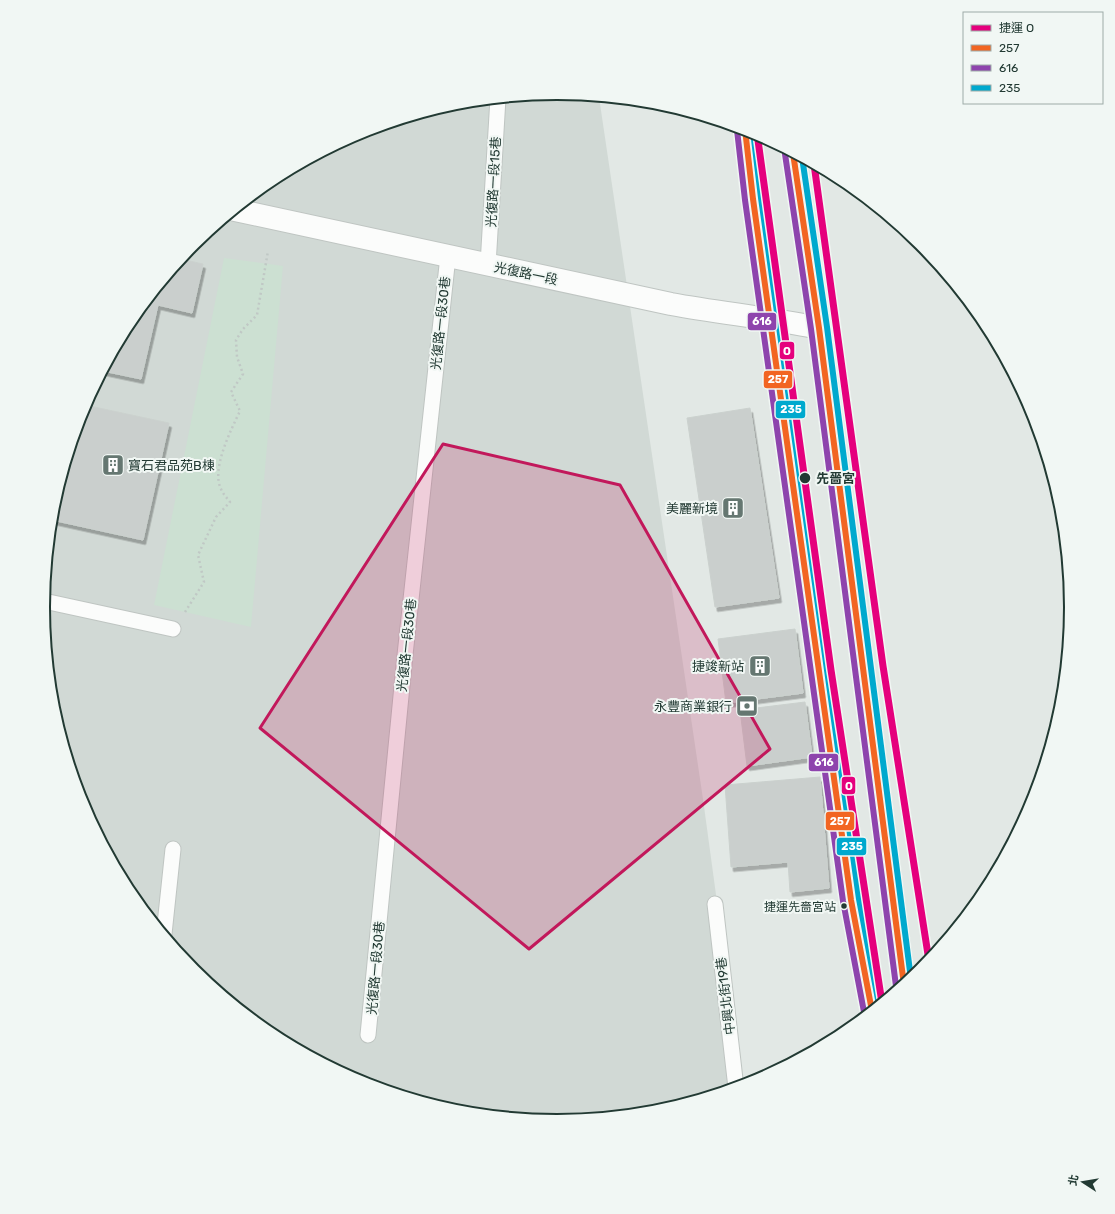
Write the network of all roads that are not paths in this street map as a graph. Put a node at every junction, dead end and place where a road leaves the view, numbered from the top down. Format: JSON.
{"nodes":[{"id":1,"x":498,"y":103,"type":"edge"},
{"id":2,"x":746,"y":136,"type":"edge"},
{"id":3,"x":794,"y":158,"type":"edge"},
{"id":4,"x":240,"y":211,"type":"edge"},
{"id":5,"x":448,"y":256,"type":"junction"},
{"id":6,"x":488,"y":265,"type":"junction"},
{"id":7,"x":770,"y":318,"type":"junction"},
{"id":8,"x":819,"y":328,"type":"junction"},
{"id":9,"x":50,"y":602,"type":"edge"},
{"id":10,"x":173,"y":629,"type":"road end"},
{"id":11,"x":173,"y":849,"type":"dead end"},
{"id":12,"x":715,"y":904,"type":"dead end"},
{"id":13,"x":165,"y":928,"type":"edge"},
{"id":14,"x":903,"y":978,"type":"edge"},
{"id":15,"x":871,"y":1006,"type":"edge"},
{"id":16,"x":368,"y":1035,"type":"dead end"},
{"id":17,"x":735,"y":1082,"type":"edge"}],
"edges":[{"from":1,"to":6,"type":"lane","name":"光復路一段15巷"},
{"from":2,"to":7,"type":"main road"},
{"from":3,"to":8,"type":"main road"},
{"from":4,"to":5,"type":"street","name":"光復路一段"},
{"from":5,"to":6,"type":"street","name":"光復路一段"},
{"from":5,"to":16,"type":"lane","name":"光復路一段30巷"},
{"from":6,"to":7,"type":"street","name":"光復路一段"},
{"from":7,"to":8,"type":"street","name":"光復路一段"},
{"from":7,"to":15,"type":"main road"},
{"from":8,"to":14,"type":"main road"},
{"from":9,"to":10,"type":"lane"},
{"from":11,"to":13,"type":"lane"},
{"from":12,"to":17,"type":"lane","name":"中興北街19巷"}]}
